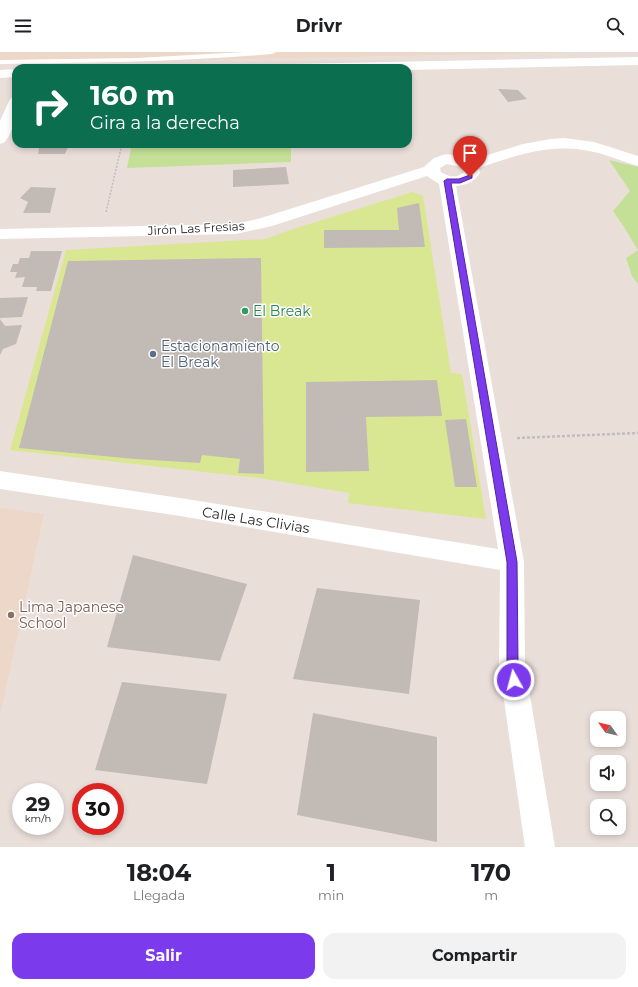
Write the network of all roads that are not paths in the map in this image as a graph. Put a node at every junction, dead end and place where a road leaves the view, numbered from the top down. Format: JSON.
{"nodes":[{"id":1,"x":153,"y":52,"type":"edge"},
{"id":2,"x":272,"y":52,"type":"edge"},
{"id":3,"x":160,"y":58,"type":"junction"},
{"id":4,"x":638,"y":61,"type":"edge"},
{"id":5,"x":0,"y":62,"type":"edge"},
{"id":6,"x":412,"y":66,"type":"edge"},
{"id":7,"x":12,"y":73,"type":"edge"},
{"id":8,"x":0,"y":74,"type":"edge"},
{"id":9,"x":12,"y":110,"type":"edge"},
{"id":10,"x":0,"y":139,"type":"edge"},
{"id":11,"x":638,"y":161,"type":"edge"},
{"id":12,"x":470,"y":166,"type":"junction"},
{"id":13,"x":439,"y":176,"type":"junction"},
{"id":14,"x":0,"y":234,"type":"edge"},
{"id":15,"x":0,"y":480,"type":"edge"},
{"id":16,"x":512,"y":562,"type":"junction"},
{"id":17,"x":540,"y":847,"type":"edge"}],
"edges":[{"from":1,"to":3,"type":"lane"},
{"from":2,"to":3,"type":"lane"},
{"from":3,"to":5,"type":"lane"},
{"from":4,"to":6,"type":"street"},
{"from":7,"to":8,"type":"street"},
{"from":9,"to":10,"type":"street"},
{"from":11,"to":12,"type":"street"},
{"from":12,"to":13,"type":"street"},
{"from":12,"to":13,"type":"street"},
{"from":13,"to":14,"type":"street","name":"Jirón Las Fresias"},
{"from":13,"to":16,"type":"street"},
{"from":15,"to":16,"type":"street","name":"Calle Las Clivias"},
{"from":16,"to":17,"type":"street"}]}
